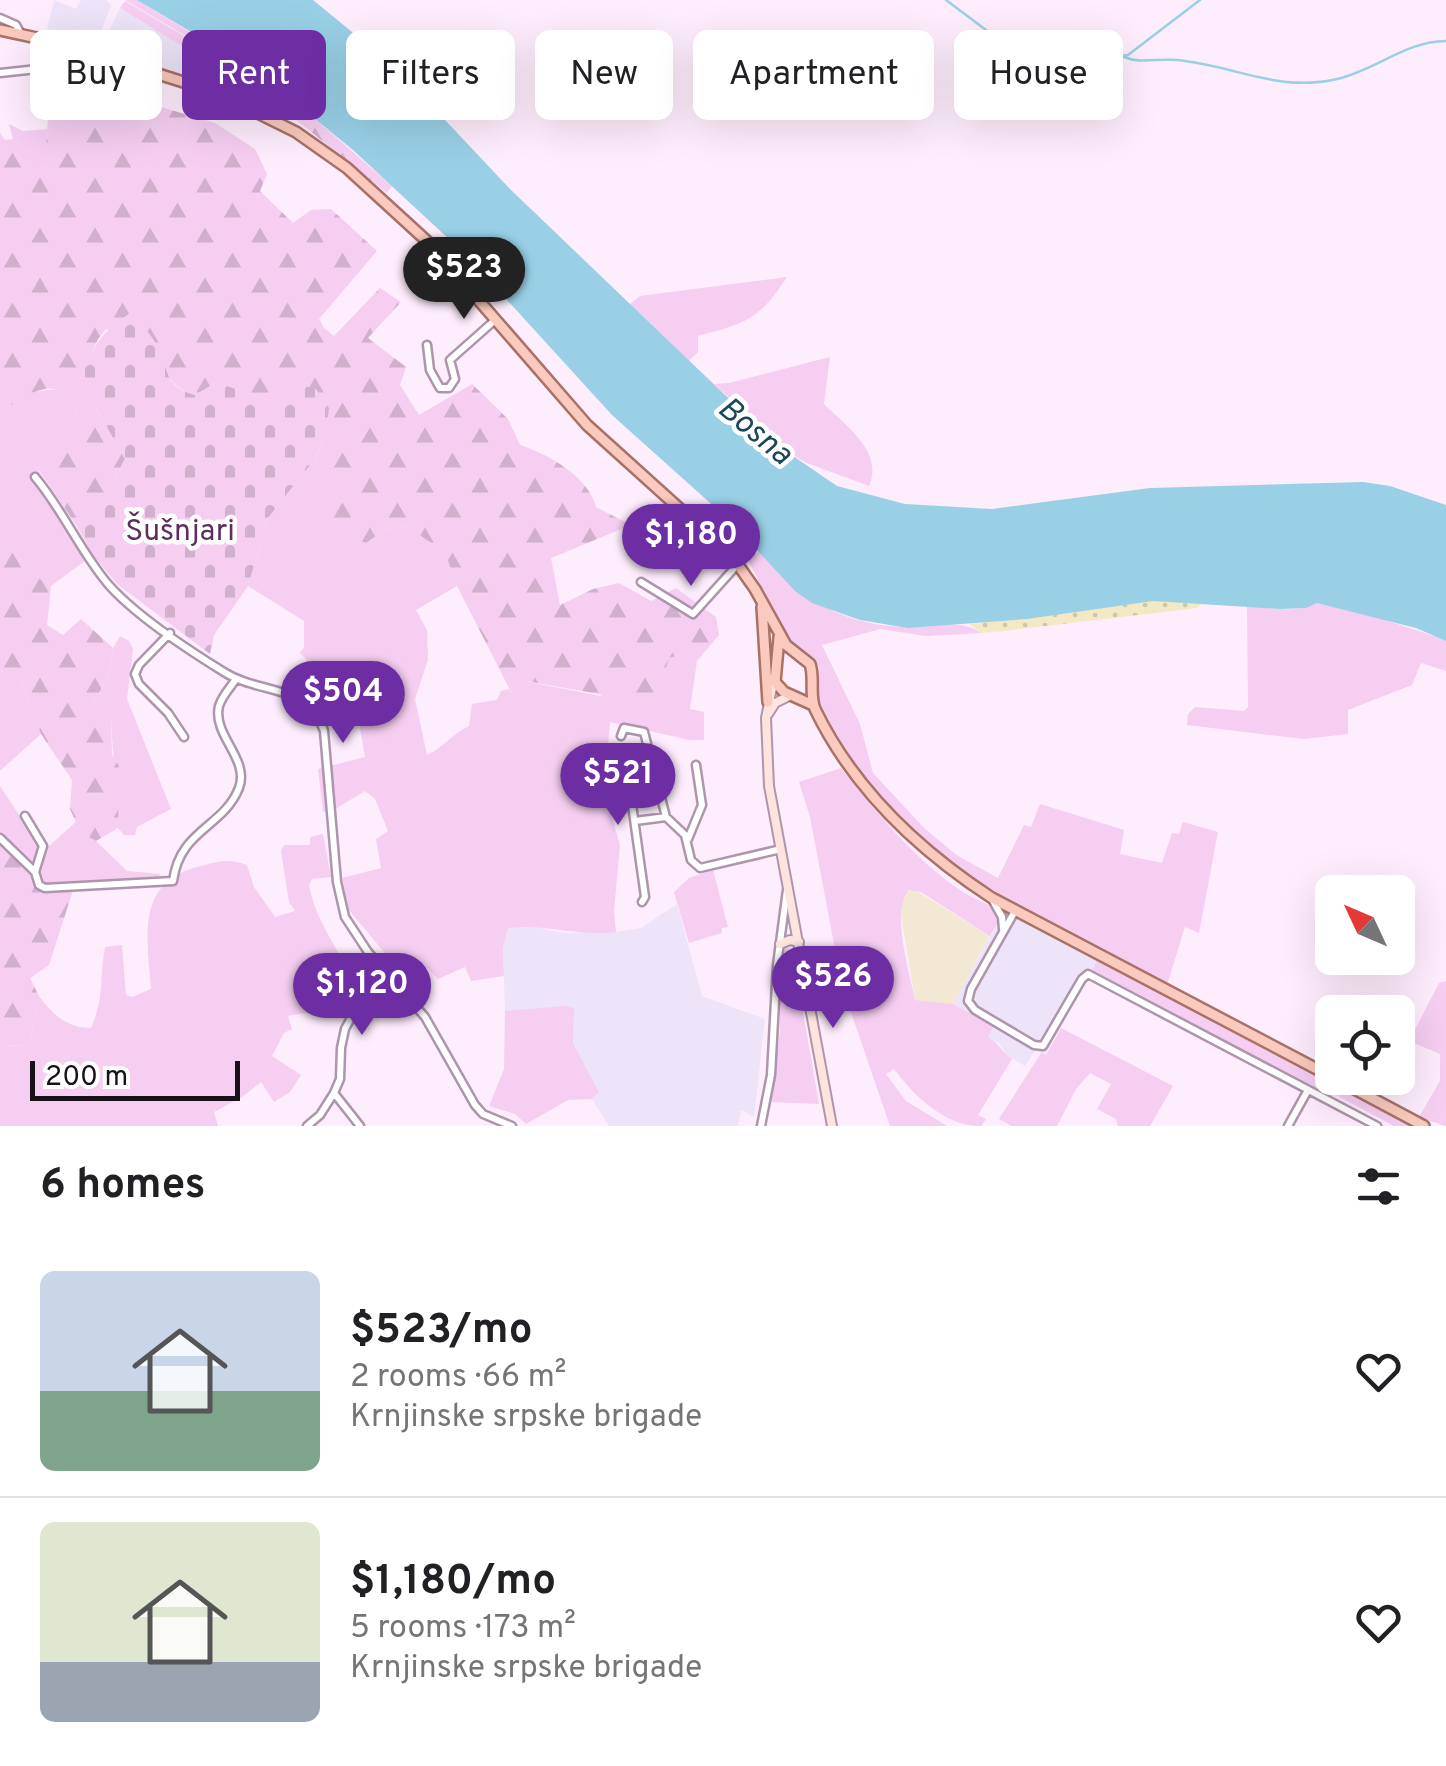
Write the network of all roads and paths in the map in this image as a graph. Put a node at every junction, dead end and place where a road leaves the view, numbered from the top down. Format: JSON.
{"nodes":[{"id":1,"x":0,"y":18,"type":"edge"},
{"id":2,"x":0,"y":30,"type":"edge"},
{"id":3,"x":21,"y":34,"type":"junction"},
{"id":4,"x":30,"y":37,"type":"edge"},
{"id":5,"x":30,"y":70,"type":"edge"},
{"id":6,"x":0,"y":73,"type":"edge"},
{"id":7,"x":162,"y":76,"type":"edge"},
{"id":8,"x":496,"y":319,"type":"junction"},
{"id":9,"x":428,"y":345,"type":"dead end"},
{"id":10,"x":35,"y":477,"type":"dead end"},
{"id":11,"x":738,"y":564,"type":"junction"},
{"id":12,"x":641,"y":582,"type":"dead end"},
{"id":13,"x":760,"y":600,"type":"junction"},
{"id":14,"x":170,"y":634,"type":"junction"},
{"id":15,"x":779,"y":635,"type":"junction"},
{"id":16,"x":797,"y":655,"type":"junction"},
{"id":17,"x":777,"y":664,"type":"junction"},
{"id":18,"x":774,"y":678,"type":"junction"},
{"id":19,"x":236,"y":679,"type":"junction"},
{"id":20,"x":812,"y":680,"type":"junction"},
{"id":21,"x":794,"y":694,"type":"junction"},
{"id":22,"x":768,"y":702,"type":"junction"},
{"id":23,"x":813,"y":704,"type":"junction"},
{"id":24,"x":766,"y":718,"type":"junction"},
{"id":25,"x":621,"y":736,"type":"dead end"},
{"id":26,"x":184,"y":737,"type":"dead end"},
{"id":27,"x":626,"y":762,"type":"dead end"},
{"id":28,"x":696,"y":765,"type":"dead end"},
{"id":29,"x":24,"y":816,"type":"dead end"},
{"id":30,"x":666,"y":818,"type":"junction"},
{"id":31,"x":635,"y":821,"type":"junction"},
{"id":32,"x":0,"y":838,"type":"edge"},
{"id":33,"x":688,"y":840,"type":"junction"},
{"id":34,"x":781,"y":848,"type":"junction"},
{"id":35,"x":35,"y":872,"type":"junction"},
{"id":36,"x":788,"y":886,"type":"junction"},
{"id":37,"x":992,"y":898,"type":"junction"},
{"id":38,"x":642,"y":902,"type":"dead end"},
{"id":39,"x":1014,"y":911,"type":"junction"},
{"id":40,"x":795,"y":922,"type":"junction"},
{"id":41,"x":1002,"y":932,"type":"junction"},
{"id":42,"x":798,"y":942,"type":"junction"},
{"id":43,"x":780,"y":944,"type":"junction"},
{"id":44,"x":368,"y":952,"type":"junction"},
{"id":45,"x":1315,"y":1068,"type":"edge"},
{"id":46,"x":1308,"y":1090,"type":"junction"},
{"id":47,"x":334,"y":1092,"type":"junction"},
{"id":48,"x":1366,"y":1095,"type":"edge"},
{"id":49,"x":306,"y":1126,"type":"edge"},
{"id":50,"x":360,"y":1126,"type":"edge"},
{"id":51,"x":512,"y":1126,"type":"edge"},
{"id":52,"x":760,"y":1126,"type":"edge"},
{"id":53,"x":832,"y":1126,"type":"edge"},
{"id":54,"x":1288,"y":1126,"type":"edge"},
{"id":55,"x":1377,"y":1126,"type":"edge"},
{"id":56,"x":1424,"y":1126,"type":"edge"}],
"edges":[{"from":1,"to":3,"type":"street"},
{"from":2,"to":3,"type":"main road"},
{"from":3,"to":4,"type":"main road"},
{"from":5,"to":6,"type":"street"},
{"from":7,"to":8,"type":"main road"},
{"from":8,"to":9,"type":"street"},
{"from":8,"to":11,"type":"main road"},
{"from":10,"to":14,"type":"street"},
{"from":11,"to":12,"type":"street"},
{"from":11,"to":13,"type":"main road"},
{"from":13,"to":15,"type":"main road"},
{"from":13,"to":22,"type":"main road"},
{"from":14,"to":19,"type":"street"},
{"from":14,"to":26,"type":"street"},
{"from":15,"to":16,"type":"main road"},
{"from":15,"to":17,"type":"main road"},
{"from":16,"to":17,"type":"main road"},
{"from":16,"to":20,"type":"main road"},
{"from":17,"to":18,"type":"main road"},
{"from":18,"to":21,"type":"main road"},
{"from":18,"to":22,"type":"street"},
{"from":19,"to":35,"type":"street"},
{"from":19,"to":44,"type":"street"},
{"from":20,"to":21,"type":"main road"},
{"from":20,"to":23,"type":"main road"},
{"from":21,"to":23,"type":"main road"},
{"from":21,"to":24,"type":"street"},
{"from":22,"to":24,"type":"street"},
{"from":23,"to":37,"type":"main road"},
{"from":24,"to":34,"type":"street"},
{"from":25,"to":30,"type":"street"},
{"from":27,"to":31,"type":"street"},
{"from":28,"to":33,"type":"street"},
{"from":29,"to":35,"type":"street"},
{"from":30,"to":31,"type":"street"},
{"from":30,"to":33,"type":"street"},
{"from":31,"to":38,"type":"street"},
{"from":32,"to":35,"type":"street"},
{"from":33,"to":34,"type":"street"},
{"from":34,"to":36,"type":"street"},
{"from":36,"to":40,"type":"street"},
{"from":36,"to":43,"type":"street"},
{"from":37,"to":39,"type":"main road"},
{"from":37,"to":41,"type":"street"},
{"from":39,"to":41,"type":"street"},
{"from":39,"to":45,"type":"main road"},
{"from":40,"to":42,"type":"street"},
{"from":40,"to":43,"type":"street"},
{"from":41,"to":46,"type":"street"},
{"from":42,"to":43,"type":"street"},
{"from":42,"to":53,"type":"street"},
{"from":43,"to":52,"type":"street"},
{"from":44,"to":47,"type":"street"},
{"from":44,"to":51,"type":"street"},
{"from":46,"to":54,"type":"street"},
{"from":46,"to":55,"type":"street"},
{"from":47,"to":49,"type":"street"},
{"from":47,"to":50,"type":"street"},
{"from":48,"to":56,"type":"main road"}]}
